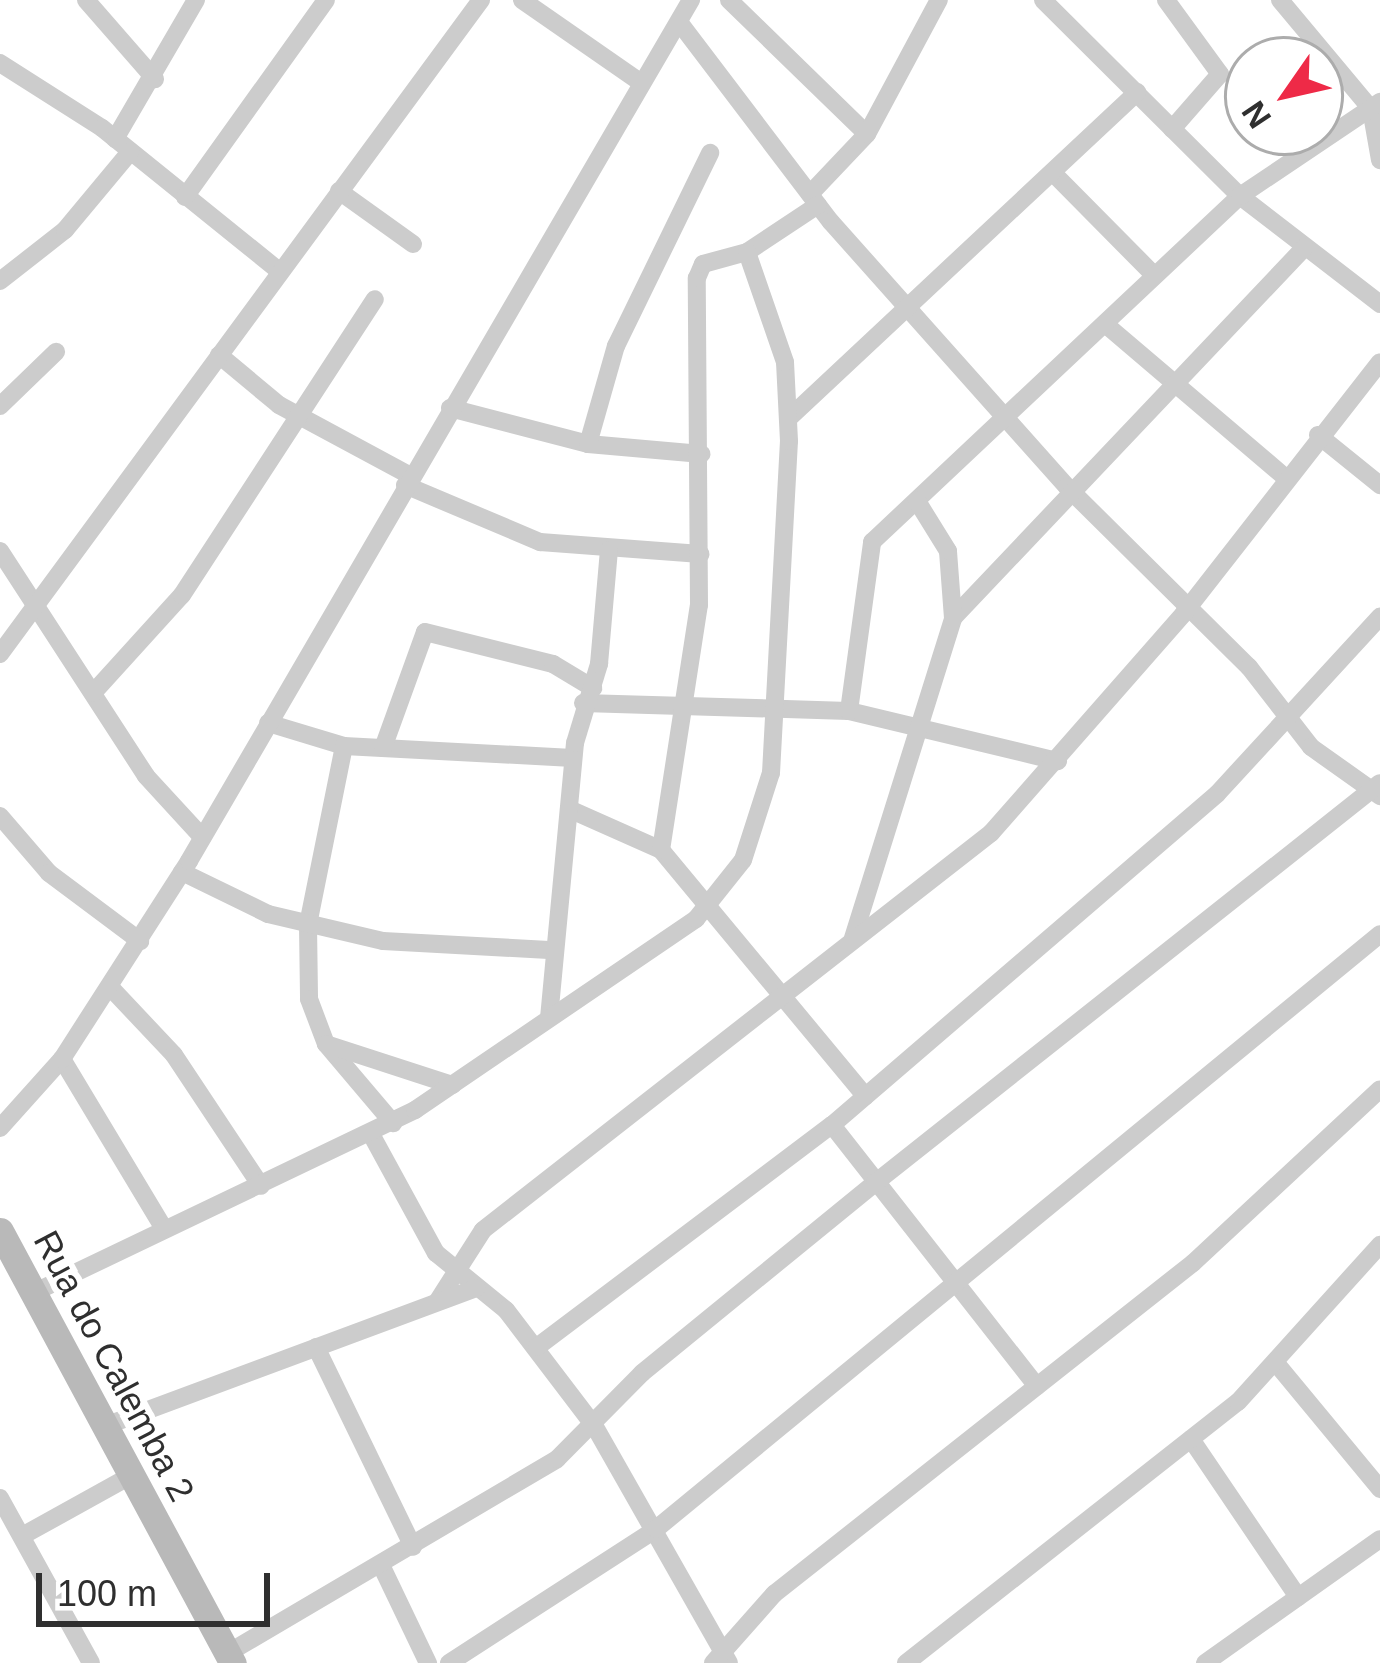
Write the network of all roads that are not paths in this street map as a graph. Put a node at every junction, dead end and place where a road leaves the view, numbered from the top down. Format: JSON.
{"nodes":[{"id":1,"x":86,"y":0,"type":"edge"},
{"id":2,"x":196,"y":0,"type":"edge"},
{"id":3,"x":326,"y":0,"type":"edge"},
{"id":4,"x":481,"y":0,"type":"edge"},
{"id":5,"x":523,"y":0,"type":"edge"},
{"id":6,"x":691,"y":0,"type":"edge"},
{"id":7,"x":729,"y":0,"type":"edge"},
{"id":8,"x":939,"y":0,"type":"edge"},
{"id":9,"x":1043,"y":0,"type":"edge"},
{"id":10,"x":1076,"y":0,"type":"edge"},
{"id":11,"x":1166,"y":0,"type":"edge"},
{"id":12,"x":1280,"y":0,"type":"edge"},
{"id":13,"x":1059,"y":15,"type":"junction"},
{"id":14,"x":679,"y":22,"type":"junction"},
{"id":15,"x":0,"y":64,"type":"edge"},
{"id":16,"x":154,"y":80,"type":"junction"},
{"id":17,"x":640,"y":82,"type":"junction"},
{"id":18,"x":8,"y":85,"type":"edge"},
{"id":19,"x":1137,"y":92,"type":"junction"},
{"id":20,"x":1375,"y":105,"type":"edge"},
{"id":21,"x":1172,"y":129,"type":"junction"},
{"id":22,"x":867,"y":134,"type":"junction"},
{"id":23,"x":123,"y":146,"type":"junction"},
{"id":24,"x":710,"y":153,"type":"dead end"},
{"id":25,"x":1380,"y":160,"type":"edge"},
{"id":26,"x":1057,"y":177,"type":"junction"},
{"id":27,"x":339,"y":191,"type":"junction"},
{"id":28,"x":1240,"y":196,"type":"junction"},
{"id":29,"x":184,"y":197,"type":"junction"},
{"id":30,"x":814,"y":200,"type":"junction"},
{"id":31,"x":413,"y":244,"type":"dead end"},
{"id":32,"x":1304,"y":247,"type":"junction"},
{"id":33,"x":747,"y":252,"type":"junction"},
{"id":34,"x":279,"y":271,"type":"junction"},
{"id":35,"x":1152,"y":273,"type":"junction"},
{"id":36,"x":0,"y":280,"type":"edge"},
{"id":37,"x":375,"y":299,"type":"dead end"},
{"id":38,"x":1380,"y":304,"type":"edge"},
{"id":39,"x":914,"y":305,"type":"junction"},
{"id":40,"x":1105,"y":324,"type":"junction"},
{"id":41,"x":56,"y":352,"type":"dead end"},
{"id":42,"x":219,"y":355,"type":"junction"},
{"id":43,"x":1380,"y":362,"type":"edge"},
{"id":44,"x":1176,"y":384,"type":"junction"},
{"id":45,"x":0,"y":406,"type":"edge"},
{"id":46,"x":450,"y":408,"type":"junction"},
{"id":47,"x":1004,"y":412,"type":"junction"},
{"id":48,"x":789,"y":418,"type":"junction"},
{"id":49,"x":301,"y":419,"type":"junction"},
{"id":50,"x":1318,"y":435,"type":"junction"},
{"id":51,"x":588,"y":444,"type":"junction"},
{"id":52,"x":702,"y":454,"type":"junction"},
{"id":53,"x":1286,"y":478,"type":"junction"},
{"id":54,"x":408,"y":481,"type":"junction"},
{"id":55,"x":1380,"y":485,"type":"edge"},
{"id":56,"x":1067,"y":487,"type":"junction"},
{"id":57,"x":917,"y":501,"type":"junction"},
{"id":58,"x":610,"y":550,"type":"junction"},
{"id":59,"x":0,"y":551,"type":"edge"},
{"id":60,"x":701,"y":554,"type":"junction"},
{"id":61,"x":38,"y":607,"type":"junction"},
{"id":62,"x":1184,"y":614,"type":"junction"},
{"id":63,"x":1380,"y":617,"type":"edge"},
{"id":64,"x":953,"y":618,"type":"junction"},
{"id":65,"x":0,"y":654,"type":"edge"},
{"id":66,"x":93,"y":693,"type":"junction"},
{"id":67,"x":588,"y":695,"type":"junction"},
{"id":68,"x":678,"y":707,"type":"junction"},
{"id":69,"x":776,"y":711,"type":"junction"},
{"id":70,"x":849,"y":711,"type":"junction"},
{"id":71,"x":1288,"y":721,"type":"junction"},
{"id":72,"x":268,"y":723,"type":"junction"},
{"id":73,"x":922,"y":724,"type":"junction"},
{"id":74,"x":344,"y":746,"type":"junction"},
{"id":75,"x":383,"y":748,"type":"junction"},
{"id":76,"x":574,"y":758,"type":"junction"},
{"id":77,"x":1058,"y":761,"type":"junction"},
{"id":78,"x":1377,"y":790,"type":"edge"},
{"id":79,"x":569,"y":808,"type":"junction"},
{"id":80,"x":0,"y":816,"type":"edge"},
{"id":81,"x":202,"y":837,"type":"junction"},
{"id":82,"x":662,"y":850,"type":"junction"},
{"id":83,"x":182,"y":872,"type":"junction"},
{"id":84,"x":709,"y":906,"type":"junction"},
{"id":85,"x":308,"y":925,"type":"junction"},
{"id":86,"x":1380,"y":934,"type":"edge"},
{"id":87,"x":140,"y":940,"type":"junction"},
{"id":88,"x":852,"y":941,"type":"junction"},
{"id":89,"x":549,"y":950,"type":"junction"},
{"id":90,"x":110,"y":988,"type":"junction"},
{"id":91,"x":781,"y":995,"type":"junction"},
{"id":92,"x":549,"y":1018,"type":"junction"},
{"id":93,"x":326,"y":1044,"type":"junction"},
{"id":94,"x":62,"y":1059,"type":"junction"},
{"id":95,"x":452,"y":1085,"type":"junction"},
{"id":96,"x":1380,"y":1089,"type":"edge"},
{"id":97,"x":865,"y":1096,"type":"junction"},
{"id":98,"x":393,"y":1123,"type":"junction"},
{"id":99,"x":832,"y":1125,"type":"junction"},
{"id":100,"x":0,"y":1128,"type":"edge"},
{"id":101,"x":371,"y":1134,"type":"junction"},
{"id":102,"x":874,"y":1183,"type":"junction"},
{"id":103,"x":261,"y":1186,"type":"junction"},
{"id":104,"x":163,"y":1227,"type":"junction"},
{"id":105,"x":0,"y":1231,"type":"edge"},
{"id":106,"x":1380,"y":1245,"type":"edge"},
{"id":107,"x":453,"y":1270,"type":"junction"},
{"id":108,"x":476,"y":1288,"type":"junction"},
{"id":109,"x":953,"y":1288,"type":"junction"},
{"id":110,"x":33,"y":1293,"type":"junction"},
{"id":111,"x":437,"y":1302,"type":"junction"},
{"id":112,"x":316,"y":1347,"type":"junction"},
{"id":113,"x":537,"y":1347,"type":"junction"},
{"id":114,"x":1275,"y":1362,"type":"junction"},
{"id":115,"x":1037,"y":1386,"type":"junction"},
{"id":116,"x":105,"y":1426,"type":"junction"},
{"id":117,"x":595,"y":1427,"type":"junction"},
{"id":118,"x":1191,"y":1439,"type":"junction"},
{"id":119,"x":132,"y":1475,"type":"junction"},
{"id":120,"x":1380,"y":1489,"type":"edge"},
{"id":121,"x":0,"y":1498,"type":"edge"},
{"id":122,"x":656,"y":1529,"type":"junction"},
{"id":123,"x":22,"y":1536,"type":"junction"},
{"id":124,"x":1380,"y":1539,"type":"edge"},
{"id":125,"x":413,"y":1547,"type":"junction"},
{"id":126,"x":381,"y":1565,"type":"junction"},
{"id":127,"x":1298,"y":1597,"type":"junction"},
{"id":128,"x":231,"y":1658,"type":"edge"},
{"id":129,"x":721,"y":1658,"type":"edge"},
{"id":130,"x":456,"y":1661,"type":"edge"},
{"id":131,"x":91,"y":1663,"type":"edge"},
{"id":132,"x":428,"y":1663,"type":"edge"},
{"id":133,"x":906,"y":1663,"type":"edge"},
{"id":134,"x":1205,"y":1663,"type":"edge"}],
"edges":[{"from":1,"to":16,"type":"street"},
{"from":2,"to":16,"type":"street"},
{"from":3,"to":29,"type":"street"},
{"from":4,"to":27,"type":"street"},
{"from":5,"to":17,"type":"street"},
{"from":6,"to":14,"type":"street"},
{"from":7,"to":22,"type":"street"},
{"from":8,"to":22,"type":"street"},
{"from":9,"to":13,"type":"street"},
{"from":10,"to":13,"type":"street"},
{"from":11,"to":21,"type":"street"},
{"from":12,"to":20,"type":"street"},
{"from":13,"to":19,"type":"street"},
{"from":14,"to":17,"type":"street"},
{"from":14,"to":30,"type":"street"},
{"from":15,"to":18,"type":"street"},
{"from":16,"to":23,"type":"street"},
{"from":17,"to":46,"type":"street"},
{"from":18,"to":23,"type":"street"},
{"from":19,"to":21,"type":"street"},
{"from":19,"to":26,"type":"street"},
{"from":20,"to":25,"type":"street"},
{"from":20,"to":28,"type":"street"},
{"from":21,"to":28,"type":"street"},
{"from":22,"to":30,"type":"street"},
{"from":23,"to":29,"type":"street"},
{"from":23,"to":36,"type":"street"},
{"from":24,"to":51,"type":"street"},
{"from":26,"to":35,"type":"street"},
{"from":26,"to":39,"type":"street"},
{"from":27,"to":31,"type":"street"},
{"from":27,"to":34,"type":"street"},
{"from":28,"to":32,"type":"street"},
{"from":28,"to":35,"type":"street"},
{"from":29,"to":34,"type":"street"},
{"from":30,"to":33,"type":"street"},
{"from":30,"to":39,"type":"street"},
{"from":32,"to":38,"type":"street"},
{"from":32,"to":44,"type":"street"},
{"from":33,"to":48,"type":"street"},
{"from":33,"to":52,"type":"street"},
{"from":34,"to":42,"type":"street"},
{"from":35,"to":40,"type":"street"},
{"from":37,"to":49,"type":"street"},
{"from":39,"to":47,"type":"street"},
{"from":39,"to":48,"type":"street"},
{"from":40,"to":44,"type":"street"},
{"from":40,"to":47,"type":"street"},
{"from":41,"to":45,"type":"street"},
{"from":42,"to":49,"type":"street"},
{"from":42,"to":61,"type":"street"},
{"from":43,"to":50,"type":"street"},
{"from":44,"to":53,"type":"street"},
{"from":44,"to":56,"type":"street"},
{"from":46,"to":51,"type":"street"},
{"from":46,"to":54,"type":"street"},
{"from":47,"to":56,"type":"street"},
{"from":47,"to":57,"type":"street"},
{"from":48,"to":69,"type":"street"},
{"from":49,"to":54,"type":"street"},
{"from":49,"to":66,"type":"street"},
{"from":50,"to":53,"type":"street"},
{"from":50,"to":55,"type":"street"},
{"from":51,"to":52,"type":"street"},
{"from":52,"to":60,"type":"street"},
{"from":53,"to":62,"type":"street"},
{"from":54,"to":58,"type":"street"},
{"from":54,"to":72,"type":"street"},
{"from":56,"to":62,"type":"street"},
{"from":56,"to":64,"type":"street"},
{"from":57,"to":64,"type":"street"},
{"from":57,"to":70,"type":"street"},
{"from":58,"to":60,"type":"street"},
{"from":58,"to":67,"type":"street"},
{"from":59,"to":61,"type":"street"},
{"from":60,"to":68,"type":"street"},
{"from":61,"to":65,"type":"street"},
{"from":61,"to":66,"type":"street"},
{"from":62,"to":71,"type":"street"},
{"from":62,"to":77,"type":"street"},
{"from":63,"to":71,"type":"street"},
{"from":64,"to":73,"type":"street"},
{"from":66,"to":81,"type":"street"},
{"from":67,"to":68,"type":"street"},
{"from":67,"to":75,"type":"street"},
{"from":67,"to":76,"type":"street"},
{"from":68,"to":69,"type":"street"},
{"from":68,"to":82,"type":"street"},
{"from":69,"to":70,"type":"street"},
{"from":69,"to":84,"type":"street"},
{"from":70,"to":73,"type":"street"},
{"from":71,"to":78,"type":"street"},
{"from":71,"to":97,"type":"street"},
{"from":72,"to":74,"type":"street"},
{"from":72,"to":81,"type":"street"},
{"from":73,"to":77,"type":"street"},
{"from":73,"to":88,"type":"street"},
{"from":74,"to":75,"type":"street"},
{"from":74,"to":85,"type":"street"},
{"from":75,"to":76,"type":"street"},
{"from":76,"to":79,"type":"street"},
{"from":77,"to":88,"type":"street"},
{"from":78,"to":102,"type":"street"},
{"from":79,"to":82,"type":"street"},
{"from":79,"to":89,"type":"street"},
{"from":80,"to":87,"type":"street"},
{"from":81,"to":83,"type":"street"},
{"from":82,"to":84,"type":"street"},
{"from":83,"to":85,"type":"street"},
{"from":83,"to":87,"type":"street"},
{"from":84,"to":91,"type":"street"},
{"from":84,"to":92,"type":"street"},
{"from":85,"to":89,"type":"street"},
{"from":85,"to":93,"type":"street"},
{"from":86,"to":109,"type":"street"},
{"from":87,"to":90,"type":"street"},
{"from":88,"to":91,"type":"street"},
{"from":89,"to":92,"type":"street"},
{"from":90,"to":94,"type":"street"},
{"from":90,"to":103,"type":"street"},
{"from":91,"to":97,"type":"street"},
{"from":91,"to":107,"type":"street"},
{"from":92,"to":95,"type":"street"},
{"from":93,"to":95,"type":"street"},
{"from":93,"to":98,"type":"street"},
{"from":94,"to":100,"type":"street"},
{"from":94,"to":104,"type":"street"},
{"from":95,"to":98,"type":"street"},
{"from":96,"to":115,"type":"street"},
{"from":97,"to":99,"type":"street"},
{"from":98,"to":101,"type":"street"},
{"from":99,"to":102,"type":"street"},
{"from":99,"to":113,"type":"street"},
{"from":101,"to":103,"type":"street"},
{"from":101,"to":107,"type":"street"},
{"from":102,"to":109,"type":"street"},
{"from":102,"to":117,"type":"street"},
{"from":103,"to":104,"type":"street"},
{"from":104,"to":110,"type":"street"},
{"from":105,"to":110,"type":"main road","name":"Rua do Calemba 2"},
{"from":106,"to":114,"type":"street"},
{"from":107,"to":108,"type":"street"},
{"from":107,"to":111,"type":"street"},
{"from":108,"to":111,"type":"street"},
{"from":108,"to":113,"type":"street"},
{"from":109,"to":115,"type":"street"},
{"from":109,"to":122,"type":"street"},
{"from":110,"to":116,"type":"main road","name":"Rua do Calemba 2"},
{"from":111,"to":112,"type":"street"},
{"from":112,"to":116,"type":"street"},
{"from":112,"to":125,"type":"street"},
{"from":113,"to":117,"type":"street"},
{"from":114,"to":118,"type":"street"},
{"from":114,"to":120,"type":"street"},
{"from":115,"to":129,"type":"street"},
{"from":116,"to":119,"type":"main road","name":"Rua do Calemba 2"},
{"from":117,"to":122,"type":"street"},
{"from":117,"to":125,"type":"street"},
{"from":118,"to":127,"type":"street"},
{"from":118,"to":133,"type":"street"},
{"from":119,"to":123,"type":"street"},
{"from":119,"to":128,"type":"main road","name":"Rua do Calemba 2"},
{"from":121,"to":123,"type":"street"},
{"from":122,"to":129,"type":"street"},
{"from":122,"to":130,"type":"street"},
{"from":123,"to":131,"type":"street"},
{"from":124,"to":127,"type":"street"},
{"from":125,"to":126,"type":"street"},
{"from":126,"to":128,"type":"street"},
{"from":126,"to":132,"type":"street"},
{"from":127,"to":134,"type":"street"}]}
